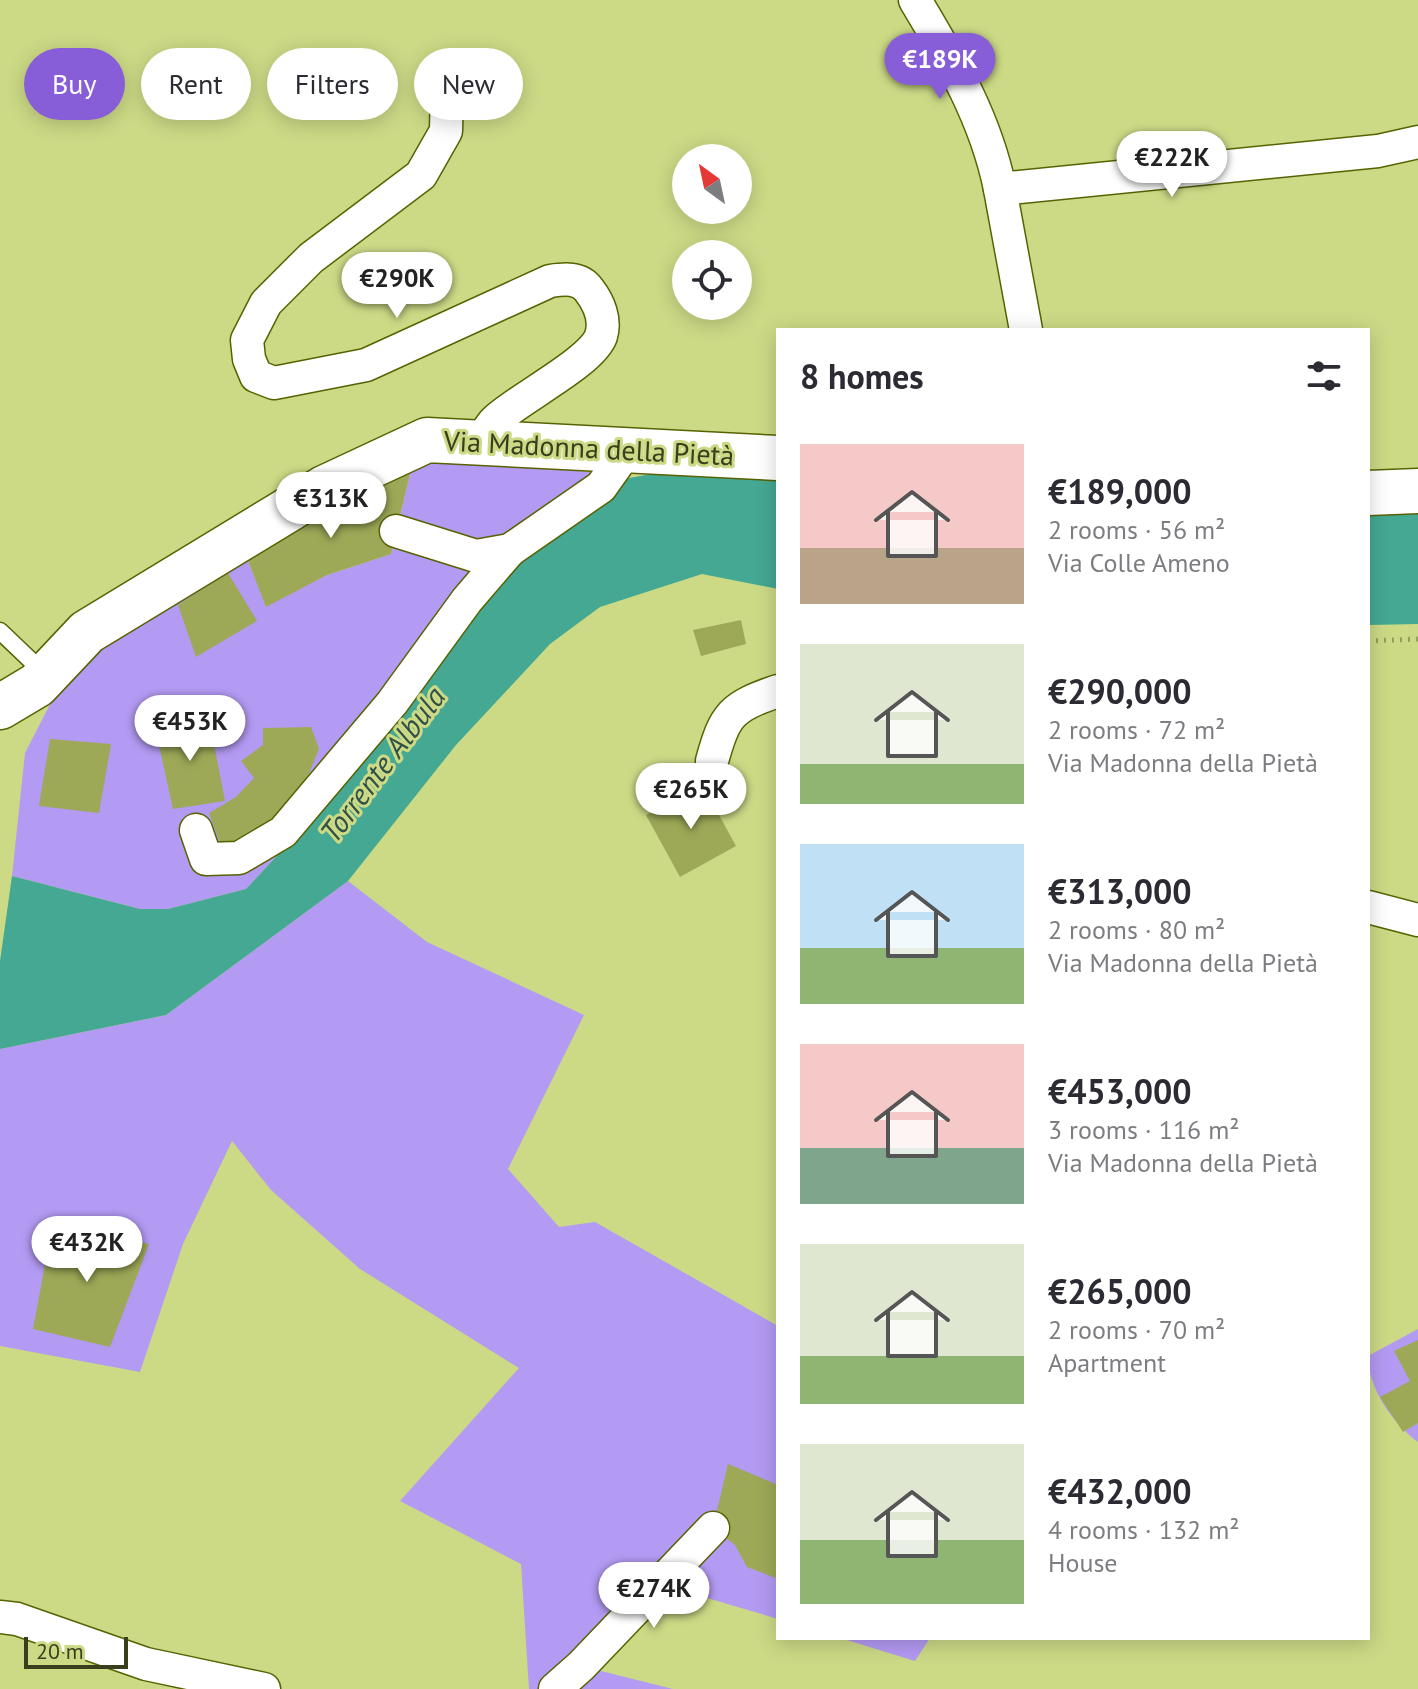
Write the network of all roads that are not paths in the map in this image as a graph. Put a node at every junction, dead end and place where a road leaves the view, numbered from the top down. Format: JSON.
{"nodes":[{"id":1,"x":915,"y":0,"type":"edge"},
{"id":2,"x":446,"y":120,"type":"edge"},
{"id":3,"x":1418,"y":142,"type":"edge"},
{"id":4,"x":1000,"y":189,"type":"junction"},
{"id":5,"x":1026,"y":328,"type":"edge"},
{"id":6,"x":482,"y":440,"type":"junction"},
{"id":7,"x":628,"y":449,"type":"junction"},
{"id":8,"x":776,"y":458,"type":"edge"},
{"id":9,"x":1418,"y":491,"type":"edge"},
{"id":10,"x":1370,"y":493,"type":"edge"},
{"id":11,"x":396,"y":531,"type":"dead end"},
{"id":12,"x":510,"y":550,"type":"junction"},
{"id":13,"x":0,"y":631,"type":"edge"},
{"id":14,"x":46,"y":675,"type":"junction"},
{"id":15,"x":776,"y":692,"type":"edge"},
{"id":16,"x":0,"y":707,"type":"edge"},
{"id":17,"x":712,"y":761,"type":"dead end"},
{"id":18,"x":196,"y":830,"type":"dead end"},
{"id":19,"x":1370,"y":908,"type":"edge"},
{"id":20,"x":1418,"y":920,"type":"edge"},
{"id":21,"x":713,"y":1528,"type":"dead end"},
{"id":22,"x":0,"y":1617,"type":"edge"},
{"id":23,"x":264,"y":1689,"type":"edge"},
{"id":24,"x":555,"y":1689,"type":"edge"}],
"edges":[{"from":1,"to":4,"type":"street"},
{"from":2,"to":6,"type":"street"},
{"from":3,"to":4,"type":"street"},
{"from":4,"to":5,"type":"street"},
{"from":6,"to":7,"type":"main road","name":"Via Madonna della Pietà"},
{"from":6,"to":14,"type":"main road","name":"Via Madonna della Pietà"},
{"from":7,"to":8,"type":"main road","name":"Via Madonna della Pietà"},
{"from":7,"to":12,"type":"street"},
{"from":9,"to":10,"type":"main road"},
{"from":11,"to":12,"type":"street"},
{"from":12,"to":18,"type":"street"},
{"from":13,"to":14,"type":"lane"},
{"from":14,"to":16,"type":"main road","name":"Via Madonna della Pietà"},
{"from":15,"to":17,"type":"street"},
{"from":19,"to":20,"type":"street"},
{"from":21,"to":24,"type":"street"},
{"from":22,"to":23,"type":"street"}]}
